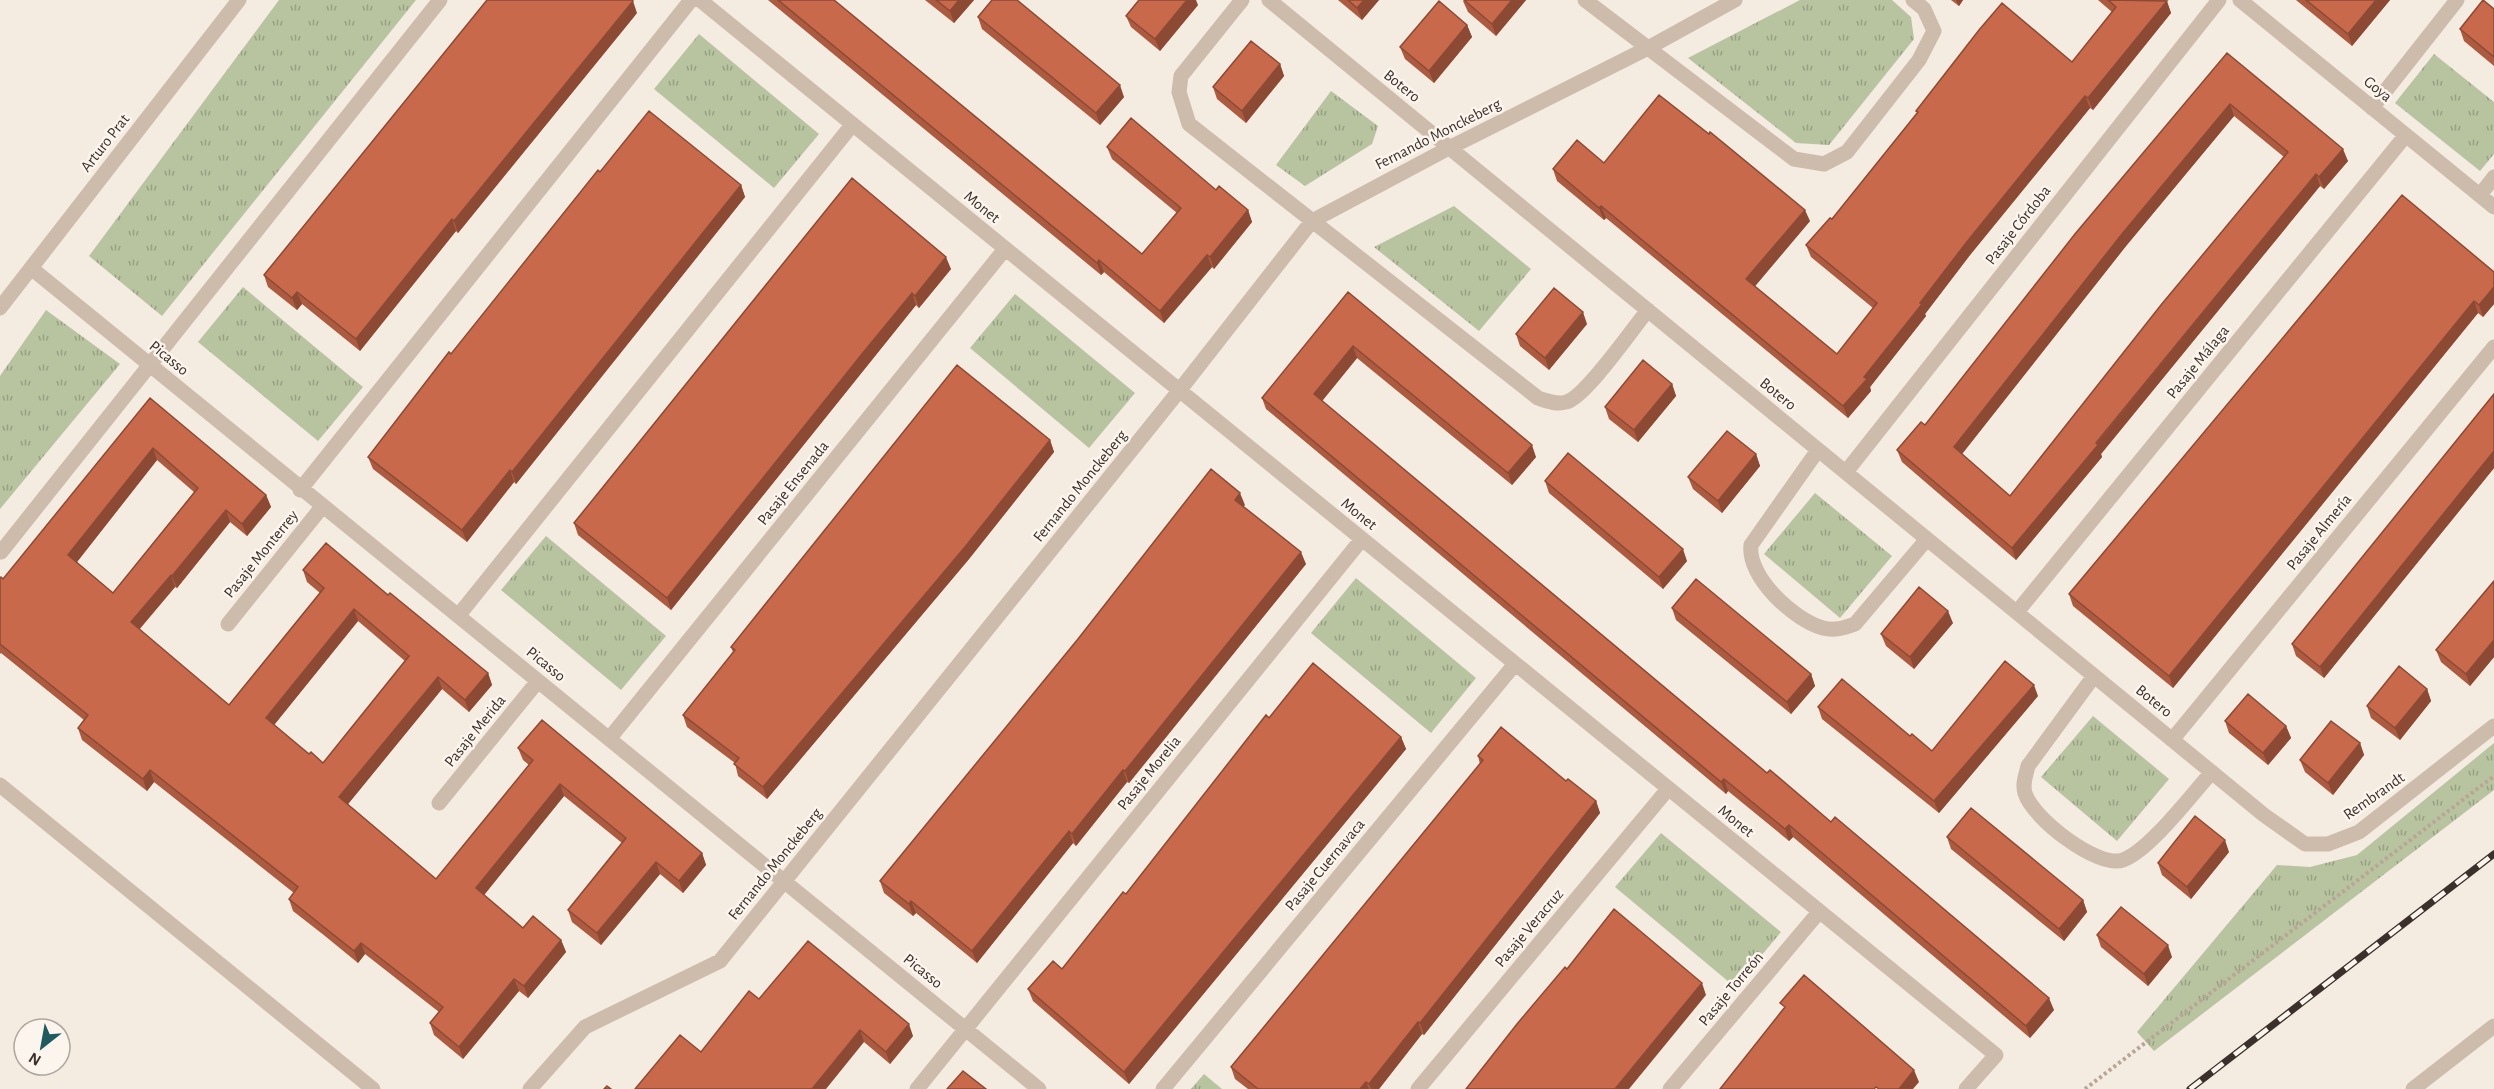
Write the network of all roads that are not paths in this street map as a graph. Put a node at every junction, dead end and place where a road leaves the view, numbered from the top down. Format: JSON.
{"nodes":[{"id":1,"x":239,"y":0,"type":"edge"},
{"id":2,"x":440,"y":0,"type":"edge"},
{"id":3,"x":691,"y":0,"type":"edge"},
{"id":4,"x":700,"y":0,"type":"edge"},
{"id":5,"x":1242,"y":0,"type":"edge"},
{"id":6,"x":1269,"y":0,"type":"edge"},
{"id":7,"x":1585,"y":0,"type":"edge"},
{"id":8,"x":1735,"y":0,"type":"edge"},
{"id":9,"x":1913,"y":0,"type":"edge"},
{"id":10,"x":2219,"y":0,"type":"edge"},
{"id":11,"x":2240,"y":0,"type":"edge"},
{"id":12,"x":2457,"y":0,"type":"edge"},
{"id":13,"x":1648,"y":48,"type":"junction"},
{"id":14,"x":2373,"y":108,"type":"junction"},
{"id":15,"x":852,"y":125,"type":"junction"},
{"id":16,"x":2406,"y":135,"type":"junction"},
{"id":17,"x":1449,"y":148,"type":"junction"},
{"id":18,"x":2494,"y":177,"type":"edge"},
{"id":19,"x":2480,"y":195,"type":"junction"},
{"id":20,"x":2494,"y":207,"type":"edge"},
{"id":21,"x":1312,"y":220,"type":"junction"},
{"id":22,"x":1005,"y":249,"type":"junction"},
{"id":23,"x":31,"y":268,"type":"junction"},
{"id":24,"x":0,"y":308,"type":"edge"},
{"id":25,"x":1648,"y":310,"type":"junction"},
{"id":26,"x":2494,"y":347,"type":"edge"},
{"id":27,"x":148,"y":364,"type":"junction"},
{"id":28,"x":1179,"y":391,"type":"junction"},
{"id":29,"x":1818,"y":450,"type":"junction"},
{"id":30,"x":1846,"y":472,"type":"junction"},
{"id":31,"x":300,"y":490,"type":"junction"},
{"id":32,"x":322,"y":507,"type":"junction"},
{"id":33,"x":1362,"y":539,"type":"junction"},
{"id":34,"x":1927,"y":539,"type":"junction"},
{"id":35,"x":1,"y":552,"type":"edge"},
{"id":36,"x":2017,"y":612,"type":"junction"},
{"id":37,"x":458,"y":616,"type":"junction"},
{"id":38,"x":228,"y":624,"type":"dead end"},
{"id":39,"x":1515,"y":664,"type":"junction"},
{"id":40,"x":2094,"y":676,"type":"junction"},
{"id":41,"x":538,"y":681,"type":"junction"},
{"id":42,"x":2494,"y":726,"type":"edge"},
{"id":43,"x":609,"y":739,"type":"junction"},
{"id":44,"x":2172,"y":740,"type":"junction"},
{"id":45,"x":2212,"y":772,"type":"junction"},
{"id":46,"x":0,"y":785,"type":"edge"},
{"id":47,"x":1668,"y":789,"type":"junction"},
{"id":48,"x":439,"y":803,"type":"dead end"},
{"id":49,"x":2265,"y":815,"type":"joint"},
{"id":50,"x":784,"y":882,"type":"junction"},
{"id":51,"x":1819,"y":912,"type":"junction"},
{"id":52,"x":2494,"y":1026,"type":"edge"},
{"id":53,"x":965,"y":1029,"type":"junction"},
{"id":54,"x":373,"y":1089,"type":"edge"},
{"id":55,"x":530,"y":1089,"type":"edge"},
{"id":56,"x":917,"y":1089,"type":"edge"},
{"id":57,"x":1039,"y":1089,"type":"edge"},
{"id":58,"x":1163,"y":1089,"type":"edge"},
{"id":59,"x":1418,"y":1089,"type":"edge"},
{"id":60,"x":1670,"y":1089,"type":"edge"},
{"id":61,"x":1966,"y":1089,"type":"edge"},
{"id":62,"x":2413,"y":1089,"type":"edge"}],
"edges":[{"from":1,"to":23,"type":"street","name":"Arturo Prat"},
{"from":2,"to":27,"type":"street"},
{"from":3,"to":31,"type":"street"},
{"from":4,"to":15,"type":"street","name":"Monet"},
{"from":5,"to":21,"type":"street"},
{"from":6,"to":17,"type":"street","name":"Botero"},
{"from":7,"to":13,"type":"street"},
{"from":8,"to":13,"type":"street","name":"Fernando Monckeberg"},
{"from":9,"to":13,"type":"street"},
{"from":10,"to":30,"type":"street","name":"Pasaje Córdoba"},
{"from":11,"to":14,"type":"street","name":"Goya"},
{"from":12,"to":14,"type":"street"},
{"from":13,"to":17,"type":"street","name":"Fernando Monckeberg"},
{"from":14,"to":16,"type":"street","name":"Goya"},
{"from":15,"to":22,"type":"street","name":"Monet"},
{"from":15,"to":37,"type":"street"},
{"from":16,"to":19,"type":"street","name":"Goya"},
{"from":16,"to":36,"type":"street","name":"Pasaje Málaga"},
{"from":17,"to":21,"type":"street","name":"Fernando Monckeberg"},
{"from":17,"to":25,"type":"street","name":"Botero"},
{"from":18,"to":19,"type":"street"},
{"from":19,"to":20,"type":"street","name":"Goya"},
{"from":21,"to":25,"type":"street"},
{"from":21,"to":28,"type":"street","name":"Fernando Monckeberg"},
{"from":22,"to":28,"type":"street","name":"Monet"},
{"from":22,"to":43,"type":"street","name":"Pasaje Ensenada"},
{"from":23,"to":24,"type":"street","name":"Arturo Prat"},
{"from":23,"to":27,"type":"street","name":"Picasso"},
{"from":25,"to":29,"type":"street","name":"Botero"},
{"from":26,"to":44,"type":"street","name":"Pasaje Almería"},
{"from":27,"to":31,"type":"street","name":"Picasso"},
{"from":27,"to":35,"type":"street"},
{"from":28,"to":33,"type":"street","name":"Monet"},
{"from":28,"to":50,"type":"street","name":"Fernando Monckeberg"},
{"from":29,"to":30,"type":"street","name":"Botero"},
{"from":29,"to":34,"type":"street"},
{"from":30,"to":34,"type":"street","name":"Botero"},
{"from":31,"to":32,"type":"street","name":"Picasso"},
{"from":32,"to":37,"type":"street","name":"Picasso"},
{"from":32,"to":38,"type":"street","name":"Pasaje Monterrey"},
{"from":33,"to":39,"type":"street","name":"Monet"},
{"from":33,"to":53,"type":"street","name":"Pasaje Morelia"},
{"from":34,"to":36,"type":"street","name":"Botero"},
{"from":36,"to":40,"type":"street","name":"Botero"},
{"from":37,"to":41,"type":"street","name":"Picasso"},
{"from":39,"to":47,"type":"street","name":"Monet"},
{"from":39,"to":58,"type":"street","name":"Pasaje Cuernavaca"},
{"from":40,"to":44,"type":"street","name":"Botero"},
{"from":40,"to":45,"type":"street"},
{"from":41,"to":43,"type":"street","name":"Picasso"},
{"from":41,"to":48,"type":"street","name":"Pasaje Merida"},
{"from":42,"to":49,"type":"street","name":"Rembrandt"},
{"from":43,"to":50,"type":"street","name":"Picasso"},
{"from":44,"to":45,"type":"street","name":"Botero"},
{"from":45,"to":49,"type":"street","name":"Botero"},
{"from":46,"to":54,"type":"street"},
{"from":47,"to":51,"type":"street","name":"Monet"},
{"from":47,"to":59,"type":"street","name":"Pasaje Veracruz"},
{"from":50,"to":53,"type":"street","name":"Picasso"},
{"from":50,"to":55,"type":"street","name":"Fernando Monckeberg"},
{"from":51,"to":60,"type":"street","name":"Pasaje Torreón"},
{"from":51,"to":61,"type":"street","name":"Monet"},
{"from":52,"to":62,"type":"street"},
{"from":53,"to":56,"type":"street","name":"Pasaje Morelia"},
{"from":53,"to":57,"type":"street","name":"Picasso"}]}
